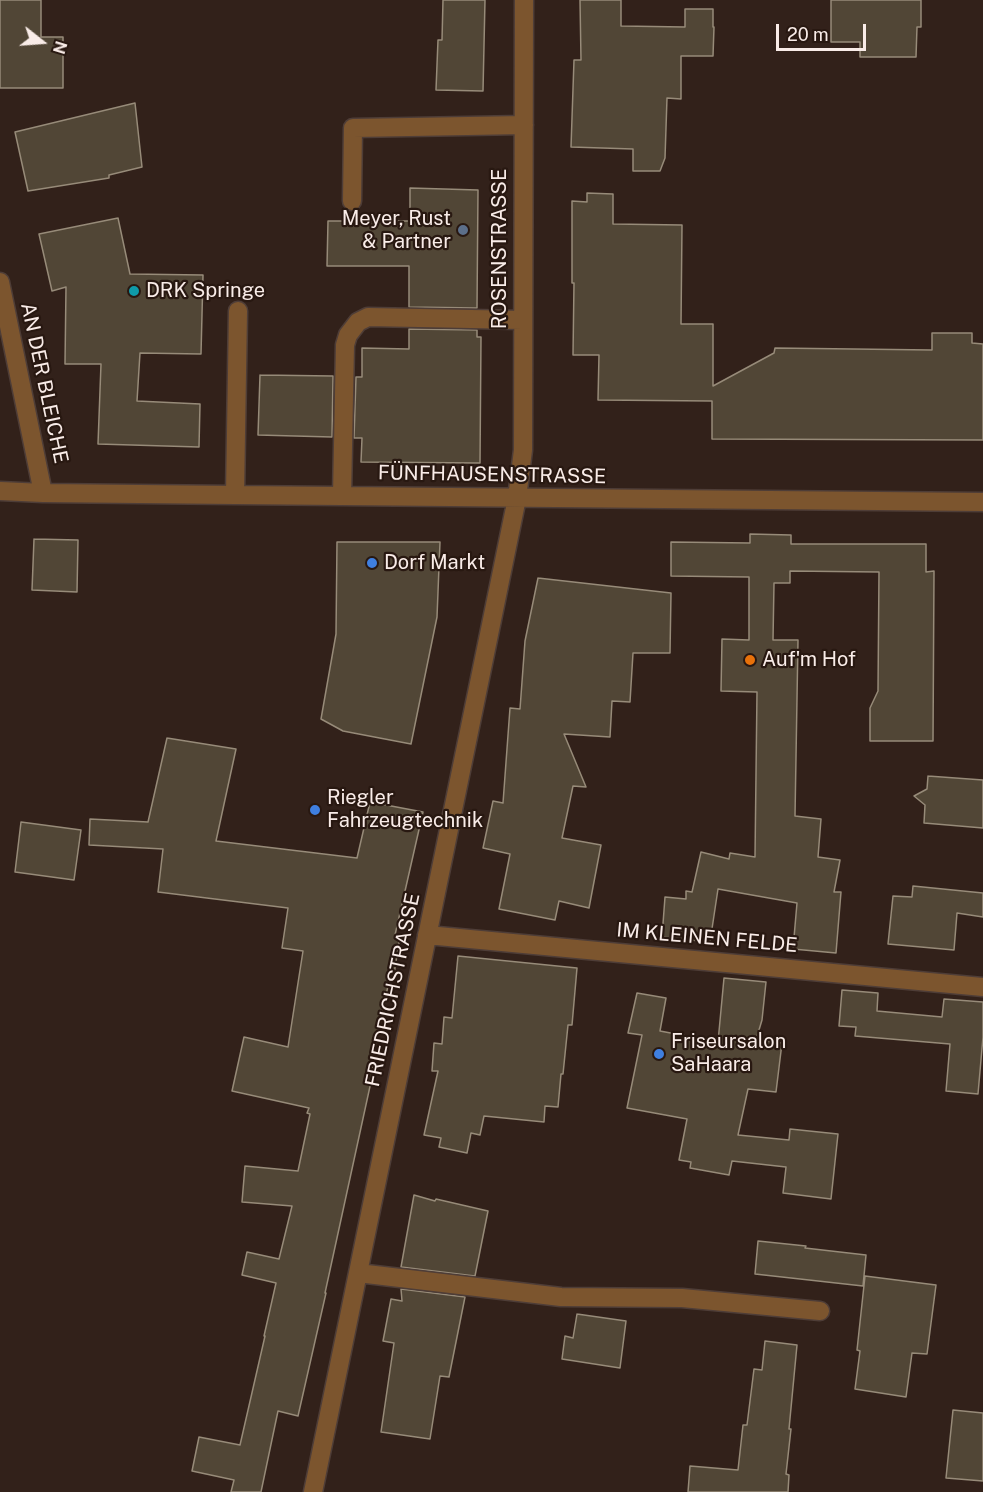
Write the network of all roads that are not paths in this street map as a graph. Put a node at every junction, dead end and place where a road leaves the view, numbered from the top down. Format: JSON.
{"nodes":[{"id":1,"x":524,"y":0,"type":"edge"},
{"id":2,"x":524,"y":125,"type":"junction"},
{"id":3,"x":352,"y":201,"type":"dead end"},
{"id":4,"x":0,"y":282,"type":"edge"},
{"id":5,"x":238,"y":311,"type":"dead end"},
{"id":6,"x":522,"y":320,"type":"junction"},
{"id":7,"x":0,"y":491,"type":"edge"},
{"id":8,"x":43,"y":493,"type":"junction"},
{"id":9,"x":235,"y":495,"type":"junction"},
{"id":10,"x":342,"y":496,"type":"junction"},
{"id":11,"x":517,"y":498,"type":"junction"},
{"id":12,"x":983,"y":502,"type":"edge"},
{"id":13,"x":427,"y":935,"type":"junction"},
{"id":14,"x":983,"y":987,"type":"edge"},
{"id":15,"x":358,"y":1273,"type":"junction"},
{"id":16,"x":820,"y":1311,"type":"dead end"},
{"id":17,"x":313,"y":1492,"type":"edge"}],
"edges":[{"from":1,"to":2,"type":"street","name":"ROSENSTRASSE"},
{"from":2,"to":3,"type":"street"},
{"from":2,"to":6,"type":"street","name":"ROSENSTRASSE"},
{"from":4,"to":8,"type":"street","name":"AN DER BLEICHE"},
{"from":5,"to":9,"type":"street"},
{"from":6,"to":10,"type":"street"},
{"from":6,"to":11,"type":"street","name":"ROSENSTRASSE"},
{"from":7,"to":8,"type":"street","name":"FÜNFHAUSENSTRASSE"},
{"from":8,"to":9,"type":"street","name":"FÜNFHAUSENSTRASSE"},
{"from":9,"to":10,"type":"street","name":"FÜNFHAUSENSTRASSE"},
{"from":10,"to":11,"type":"street","name":"FÜNFHAUSENSTRASSE"},
{"from":11,"to":12,"type":"street","name":"FÜNFHAUSENSTRASSE"},
{"from":11,"to":13,"type":"street","name":"FRIEDRICHSTRASSE"},
{"from":13,"to":14,"type":"street","name":"IM KLEINEN FELDE"},
{"from":13,"to":15,"type":"street","name":"FRIEDRICHSTRASSE"},
{"from":15,"to":16,"type":"street"},
{"from":15,"to":17,"type":"street","name":"FRIEDRICHSTRASSE"}]}
